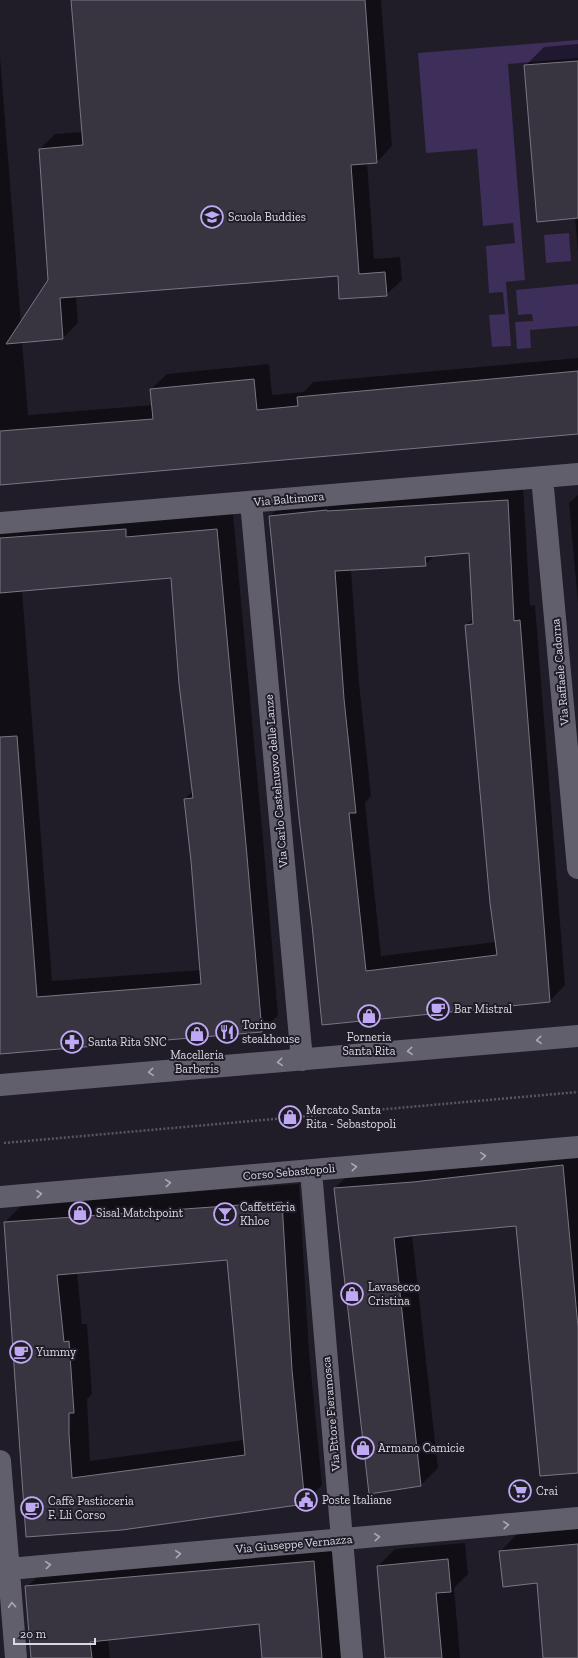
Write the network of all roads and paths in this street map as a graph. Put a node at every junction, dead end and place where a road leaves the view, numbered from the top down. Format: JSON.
{"nodes":[{"id":1,"x":578,"y":474,"type":"edge"},
{"id":2,"x":542,"y":477,"type":"junction"},
{"id":3,"x":251,"y":502,"type":"junction"},
{"id":4,"x":0,"y":524,"type":"edge"},
{"id":5,"x":578,"y":868,"type":"edge"},
{"id":6,"x":578,"y":1036,"type":"edge"},
{"id":7,"x":302,"y":1060,"type":"junction"},
{"id":8,"x":0,"y":1085,"type":"edge"},
{"id":9,"x":578,"y":1092,"type":"edge"},
{"id":10,"x":4,"y":1143,"type":"dead end"},
{"id":11,"x":578,"y":1147,"type":"edge"},
{"id":12,"x":311,"y":1171,"type":"junction"},
{"id":13,"x":0,"y":1197,"type":"edge"},
{"id":14,"x":0,"y":1461,"type":"edge"},
{"id":15,"x":578,"y":1518,"type":"edge"},
{"id":16,"x":342,"y":1539,"type":"junction"},
{"id":17,"x":5,"y":1566,"type":"edge"},
{"id":18,"x":16,"y":1658,"type":"edge"},
{"id":19,"x":352,"y":1658,"type":"edge"}],
"edges":[{"from":1,"to":2,"type":"street","name":"Via Baltimora"},
{"from":2,"to":3,"type":"street","name":"Via Baltimora"},
{"from":2,"to":5,"type":"street","name":"Via Raffaele Cadorna"},
{"from":3,"to":4,"type":"street","name":"Via Baltimora"},
{"from":3,"to":7,"type":"street","name":"Via Carlo Castelnuovo delle Lanze"},
{"from":6,"to":7,"type":"street","one_way":true},
{"from":7,"to":8,"type":"street","one_way":true},
{"from":9,"to":10,"type":"path"},
{"from":12,"to":11,"type":"street","name":"Corso Sebastopoli","one_way":true},
{"from":13,"to":12,"type":"street","name":"Corso Sebastopoli","one_way":true},
{"from":12,"to":16,"type":"street","name":"Via Ettore Fieramosca"},
{"from":14,"to":17,"type":"street"},
{"from":16,"to":15,"type":"street","name":"Via Giuseppe Vernazza","one_way":true},
{"from":17,"to":16,"type":"street","name":"Via Giuseppe Vernazza","one_way":true},
{"from":16,"to":19,"type":"street","name":"Via Ettore Fieramosca"},
{"from":18,"to":17,"type":"street","one_way":true}]}
